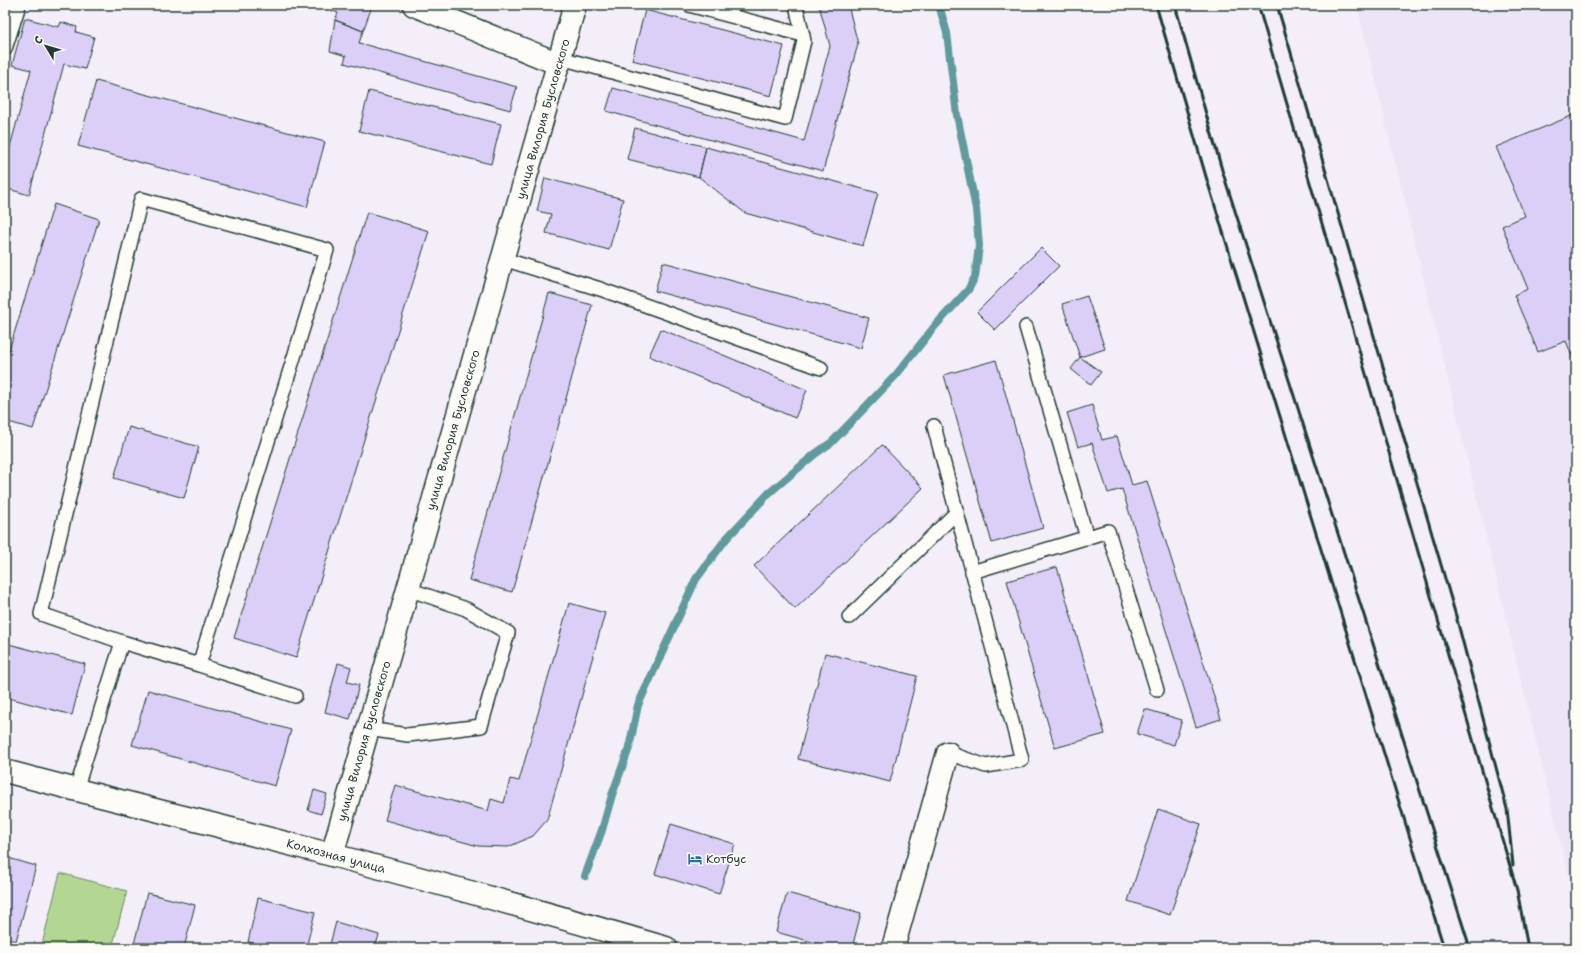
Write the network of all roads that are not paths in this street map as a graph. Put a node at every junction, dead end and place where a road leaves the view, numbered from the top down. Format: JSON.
{"nodes":[{"id":1,"x":19,"y":5,"type":"edge"},
{"id":2,"x":414,"y":5,"type":"edge"},
{"id":3,"x":575,"y":5,"type":"edge"},
{"id":4,"x":689,"y":5,"type":"edge"},
{"id":5,"x":796,"y":5,"type":"edge"},
{"id":6,"x":803,"y":35,"type":"junction"},
{"id":7,"x":5,"y":49,"type":"edge"},
{"id":8,"x":560,"y":61,"type":"junction"},
{"id":9,"x":502,"y":259,"type":"junction"},
{"id":10,"x":1026,"y":327,"type":"dead end"},
{"id":11,"x":821,"y":368,"type":"dead end"},
{"id":12,"x":934,"y":426,"type":"dead end"},
{"id":13,"x":957,"y":512,"type":"junction"},
{"id":14,"x":1087,"y":538,"type":"junction"},
{"id":15,"x":972,"y":572,"type":"junction"},
{"id":16,"x":408,"y":589,"type":"junction"},
{"id":17,"x":849,"y":617,"type":"dead end"},
{"id":18,"x":122,"y":642,"type":"junction"},
{"id":19,"x":199,"y":665,"type":"junction"},
{"id":20,"x":1157,"y":690,"type":"dead end"},
{"id":21,"x":295,"y":696,"type":"dead end"},
{"id":22,"x":368,"y":729,"type":"junction"},
{"id":23,"x":948,"y":753,"type":"joint"},
{"id":24,"x":5,"y":771,"type":"edge"},
{"id":25,"x":76,"y":790,"type":"junction"},
{"id":26,"x":332,"y":855,"type":"junction"},
{"id":27,"x":666,"y":948,"type":"edge"},
{"id":28,"x":893,"y":948,"type":"edge"}],
"edges":[{"from":1,"to":7,"type":"lane"},
{"from":2,"to":8,"type":"street"},
{"from":3,"to":8,"type":"street","name":"улица Вилория Бусловского"},
{"from":4,"to":6,"type":"lane"},
{"from":5,"to":6,"type":"lane"},
{"from":6,"to":8,"type":"lane"},
{"from":8,"to":9,"type":"street","name":"улица Вилория Бусловского"},
{"from":9,"to":11,"type":"lane"},
{"from":9,"to":16,"type":"street","name":"улица Вилория Бусловского"},
{"from":10,"to":14,"type":"lane"},
{"from":12,"to":13,"type":"lane"},
{"from":13,"to":15,"type":"lane"},
{"from":13,"to":17,"type":"lane"},
{"from":14,"to":15,"type":"lane"},
{"from":14,"to":20,"type":"lane"},
{"from":15,"to":23,"type":"lane"},
{"from":16,"to":22,"type":"street","name":"улица Вилория Бусловского"},
{"from":16,"to":22,"type":"lane"},
{"from":18,"to":19,"type":"lane"},
{"from":18,"to":19,"type":"lane"},
{"from":18,"to":25,"type":"lane"},
{"from":19,"to":21,"type":"lane"},
{"from":22,"to":26,"type":"street","name":"улица Вилория Бусловского"},
{"from":23,"to":28,"type":"street"},
{"from":24,"to":25,"type":"street","name":"Колхозная улица"},
{"from":25,"to":26,"type":"street","name":"Колхозная улица"},
{"from":26,"to":27,"type":"street","name":"Колхозная улица"}]}
